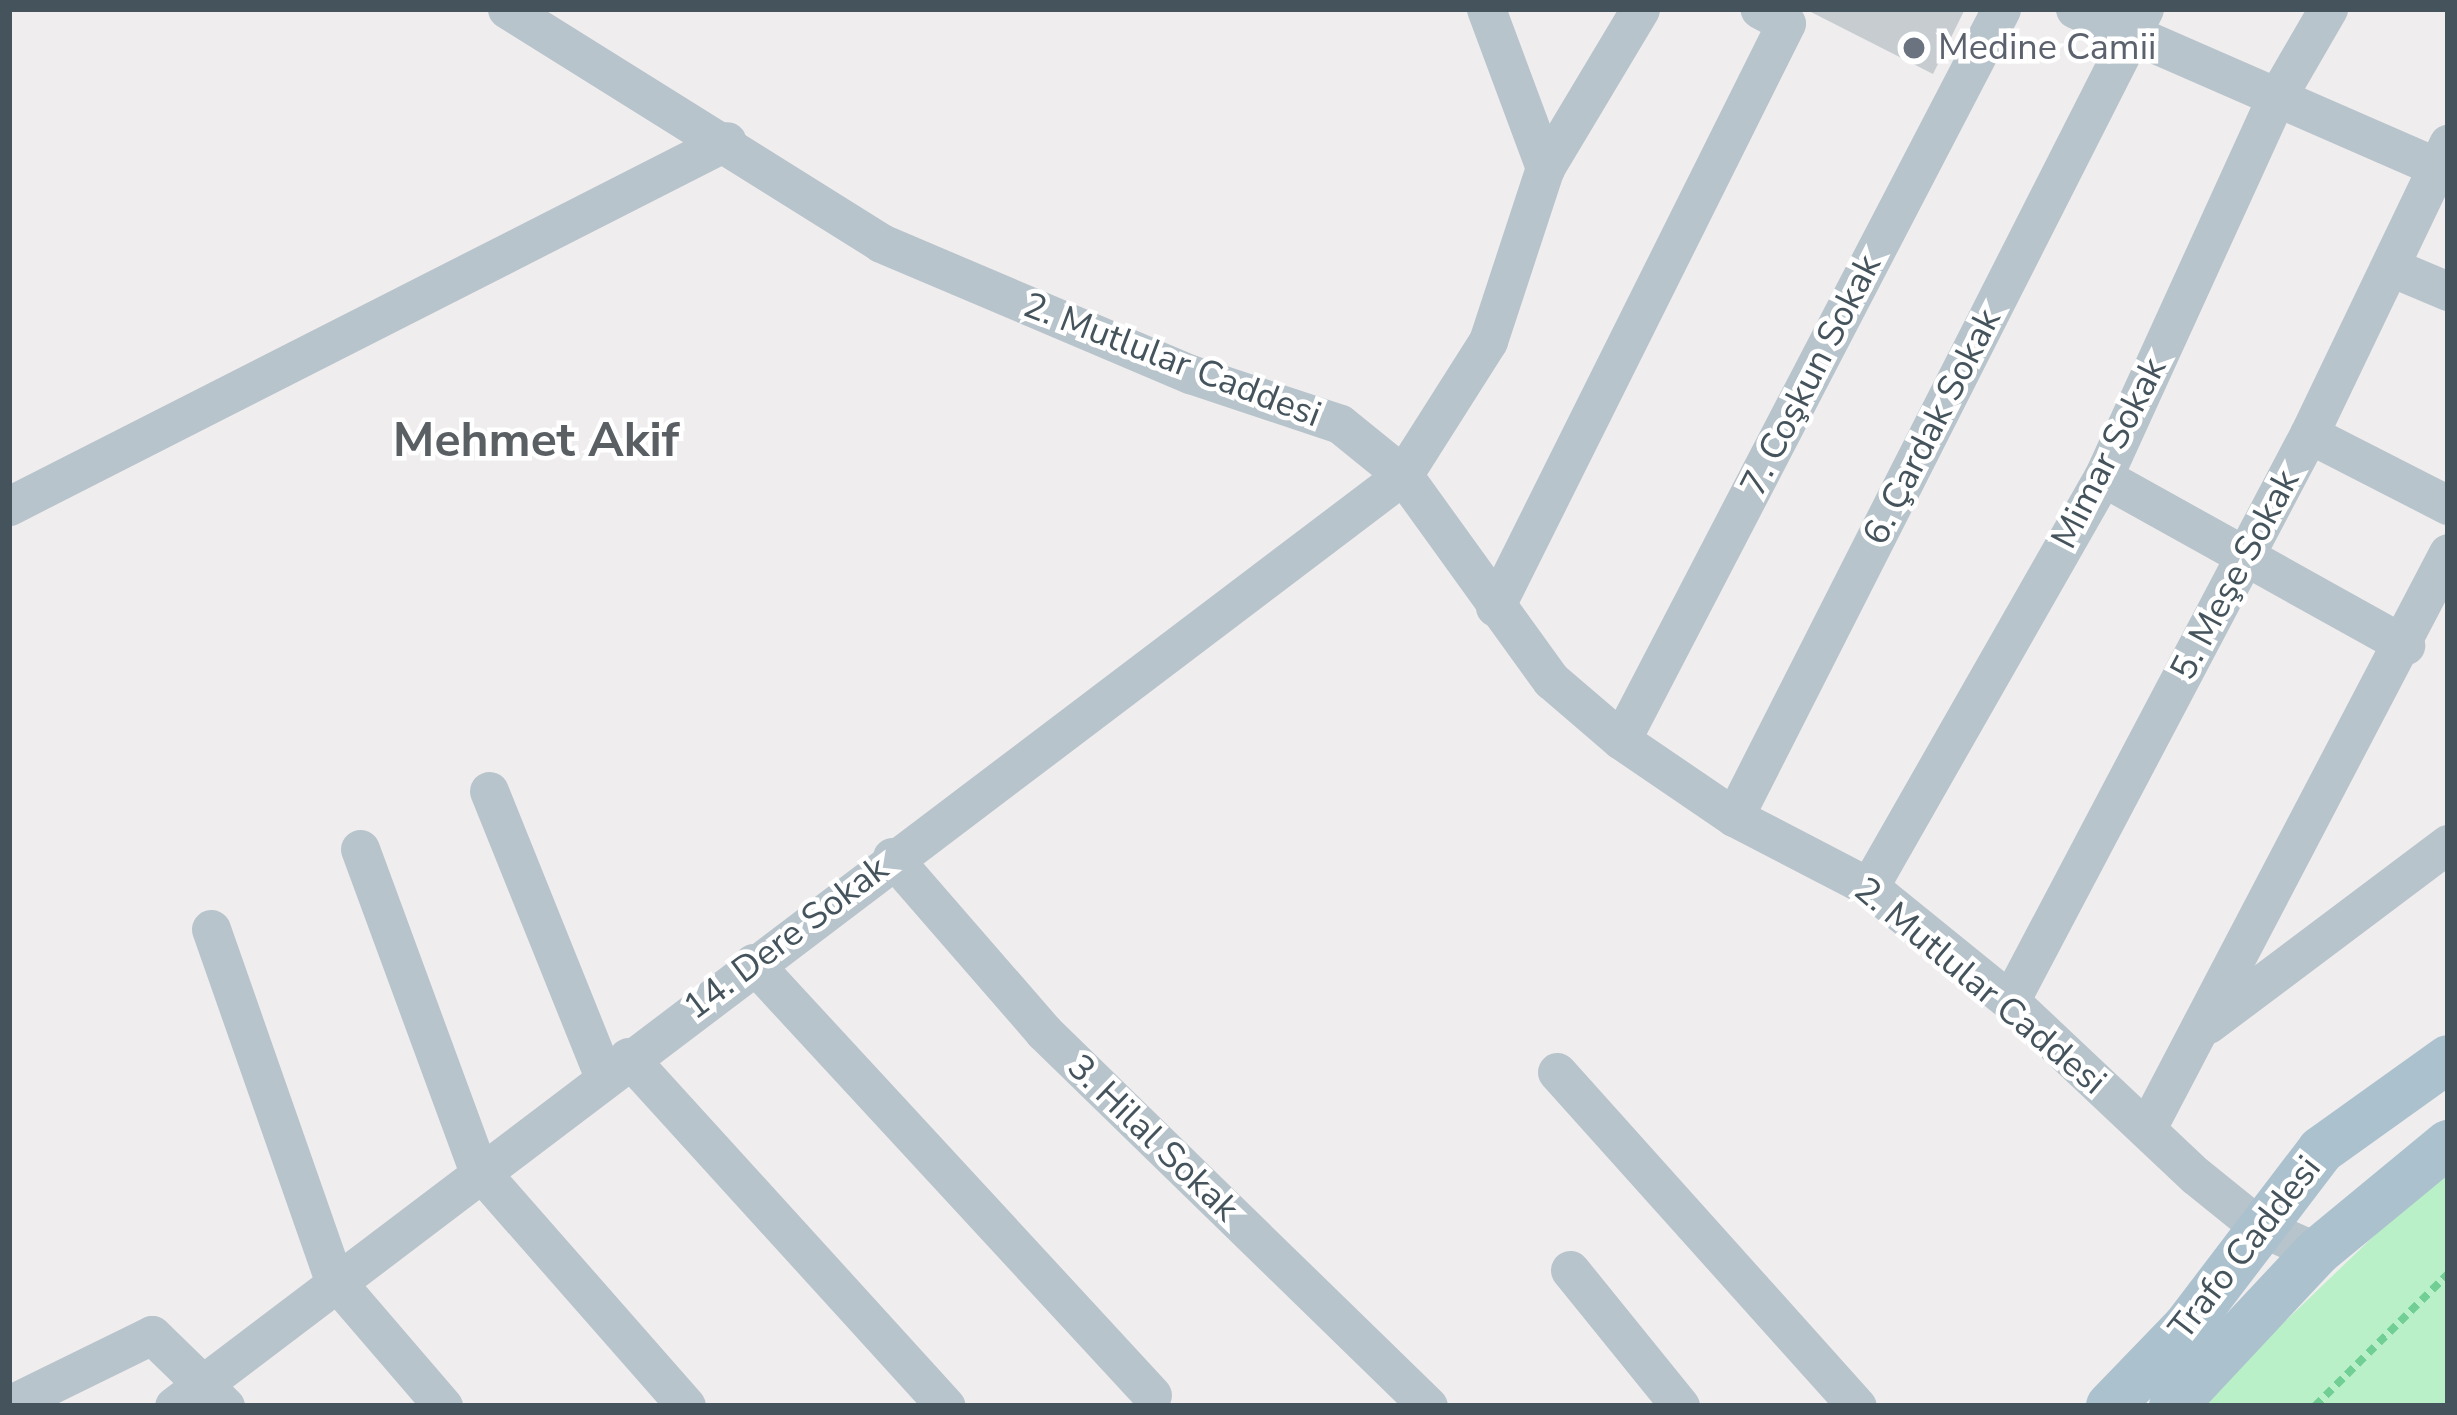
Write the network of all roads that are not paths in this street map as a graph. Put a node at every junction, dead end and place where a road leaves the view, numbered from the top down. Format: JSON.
{"nodes":[{"id":1,"x":507,"y":9,"type":"edge"},
{"id":2,"x":1486,"y":9,"type":"edge"},
{"id":3,"x":1640,"y":9,"type":"edge"},
{"id":4,"x":1760,"y":9,"type":"edge"},
{"id":5,"x":2001,"y":9,"type":"edge"},
{"id":6,"x":2075,"y":9,"type":"edge"},
{"id":7,"x":2328,"y":9,"type":"edge"},
{"id":8,"x":2137,"y":23,"type":"edge"},
{"id":9,"x":2274,"y":102,"type":"junction"},
{"id":10,"x":727,"y":141,"type":"junction"},
{"id":11,"x":2443,"y":155,"type":"edge"},
{"id":12,"x":1545,"y":168,"type":"junction"},
{"id":13,"x":2393,"y":268,"type":"junction"},
{"id":14,"x":2448,"y":292,"type":"edge"},
{"id":15,"x":2309,"y":434,"type":"junction"},
{"id":16,"x":1403,"y":475,"type":"junction"},
{"id":17,"x":2103,"y":477,"type":"junction"},
{"id":18,"x":2448,"y":505,"type":"edge"},
{"id":19,"x":9,"y":506,"type":"edge"},
{"id":20,"x":2448,"y":554,"type":"edge"},
{"id":21,"x":2243,"y":561,"type":"junction"},
{"id":22,"x":1495,"y":607,"type":"junction"},
{"id":23,"x":2405,"y":645,"type":"junction"},
{"id":24,"x":1621,"y":740,"type":"junction"},
{"id":25,"x":489,"y":790,"type":"dead end"},
{"id":26,"x":1734,"y":817,"type":"junction"},
{"id":27,"x":2448,"y":844,"type":"edge"},
{"id":28,"x":360,"y":849,"type":"dead end"},
{"id":29,"x":892,"y":857,"type":"junction"},
{"id":30,"x":1869,"y":887,"type":"junction"},
{"id":31,"x":211,"y":929,"type":"dead end"},
{"id":32,"x":753,"y":963,"type":"junction"},
{"id":33,"x":2010,"y":1001,"type":"junction"},
{"id":34,"x":2199,"y":1031,"type":"junction"},
{"id":35,"x":2448,"y":1058,"type":"edge"},
{"id":36,"x":616,"y":1066,"type":"junction"},
{"id":37,"x":1557,"y":1072,"type":"dead end"},
{"id":38,"x":2147,"y":1128,"type":"junction"},
{"id":39,"x":2448,"y":1144,"type":"edge"},
{"id":40,"x":478,"y":1168,"type":"junction"},
{"id":41,"x":2258,"y":1226,"type":"junction"},
{"id":42,"x":2317,"y":1252,"type":"junction"},
{"id":43,"x":1570,"y":1270,"type":"dead end"},
{"id":44,"x":334,"y":1278,"type":"junction"},
{"id":45,"x":1152,"y":1395,"type":"dead end"},
{"id":46,"x":201,"y":1398,"type":"edge"},
{"id":47,"x":9,"y":1406,"type":"edge"},
{"id":48,"x":442,"y":1406,"type":"edge"},
{"id":49,"x":686,"y":1406,"type":"edge"},
{"id":50,"x":946,"y":1406,"type":"edge"},
{"id":51,"x":1428,"y":1406,"type":"edge"},
{"id":52,"x":1680,"y":1406,"type":"edge"},
{"id":53,"x":1857,"y":1406,"type":"edge"},
{"id":54,"x":2110,"y":1406,"type":"edge"},
{"id":55,"x":2173,"y":1406,"type":"edge"}],
"edges":[{"from":1,"to":10,"type":"street","name":"2. Mutlular Caddesi"},
{"from":2,"to":12,"type":"street"},
{"from":3,"to":12,"type":"street"},
{"from":4,"to":22,"type":"street"},
{"from":5,"to":24,"type":"street","name":"7. Coşkun Sokak"},
{"from":6,"to":8,"type":"street"},
{"from":7,"to":9,"type":"street","name":"Mimar Sokak"},
{"from":8,"to":9,"type":"street"},
{"from":8,"to":26,"type":"street","name":"6. Çardak Sokak"},
{"from":9,"to":11,"type":"street"},
{"from":9,"to":17,"type":"street","name":"Mimar Sokak"},
{"from":10,"to":16,"type":"street","name":"2. Mutlular Caddesi"},
{"from":10,"to":19,"type":"street"},
{"from":11,"to":13,"type":"street","name":"5. Meşe Sokak"},
{"from":12,"to":16,"type":"street"},
{"from":13,"to":14,"type":"street"},
{"from":13,"to":15,"type":"street","name":"5. Meşe Sokak"},
{"from":15,"to":18,"type":"street"},
{"from":15,"to":21,"type":"street","name":"5. Meşe Sokak"},
{"from":16,"to":22,"type":"street","name":"2. Mutlular Caddesi"},
{"from":16,"to":29,"type":"street","name":"14. Dere Sokak"},
{"from":17,"to":21,"type":"street"},
{"from":17,"to":30,"type":"street","name":"Mimar Sokak"},
{"from":20,"to":23,"type":"street"},
{"from":21,"to":23,"type":"street"},
{"from":21,"to":33,"type":"street","name":"5. Meşe Sokak"},
{"from":22,"to":24,"type":"street","name":"2. Mutlular Caddesi"},
{"from":23,"to":34,"type":"street"},
{"from":24,"to":26,"type":"street","name":"2. Mutlular Caddesi"},
{"from":25,"to":36,"type":"street"},
{"from":26,"to":30,"type":"street","name":"2. Mutlular Caddesi"},
{"from":27,"to":34,"type":"street"},
{"from":28,"to":40,"type":"street"},
{"from":29,"to":32,"type":"street","name":"14. Dere Sokak"},
{"from":29,"to":51,"type":"street","name":"3. Hilal Sokak"},
{"from":30,"to":33,"type":"street","name":"2. Mutlular Caddesi"},
{"from":31,"to":44,"type":"street"},
{"from":32,"to":36,"type":"street","name":"14. Dere Sokak"},
{"from":32,"to":45,"type":"street"},
{"from":33,"to":38,"type":"street","name":"2. Mutlular Caddesi"},
{"from":34,"to":38,"type":"street"},
{"from":35,"to":41,"type":"main road","name":"Trafo Caddesi"},
{"from":36,"to":40,"type":"street","name":"14. Dere Sokak"},
{"from":36,"to":50,"type":"street"},
{"from":37,"to":53,"type":"street"},
{"from":38,"to":41,"type":"street","name":"2. Mutlular Caddesi"},
{"from":39,"to":42,"type":"main road"},
{"from":40,"to":44,"type":"street","name":"14. Dere Sokak"},
{"from":40,"to":49,"type":"street"},
{"from":41,"to":42,"type":"street","name":"2. Mutlular Caddesi"},
{"from":41,"to":54,"type":"main road","name":"Trafo Caddesi"},
{"from":42,"to":55,"type":"main road"},
{"from":43,"to":52,"type":"street"},
{"from":44,"to":46,"type":"street","name":"14. Dere Sokak"},
{"from":44,"to":48,"type":"street"},
{"from":46,"to":47,"type":"street"}]}
